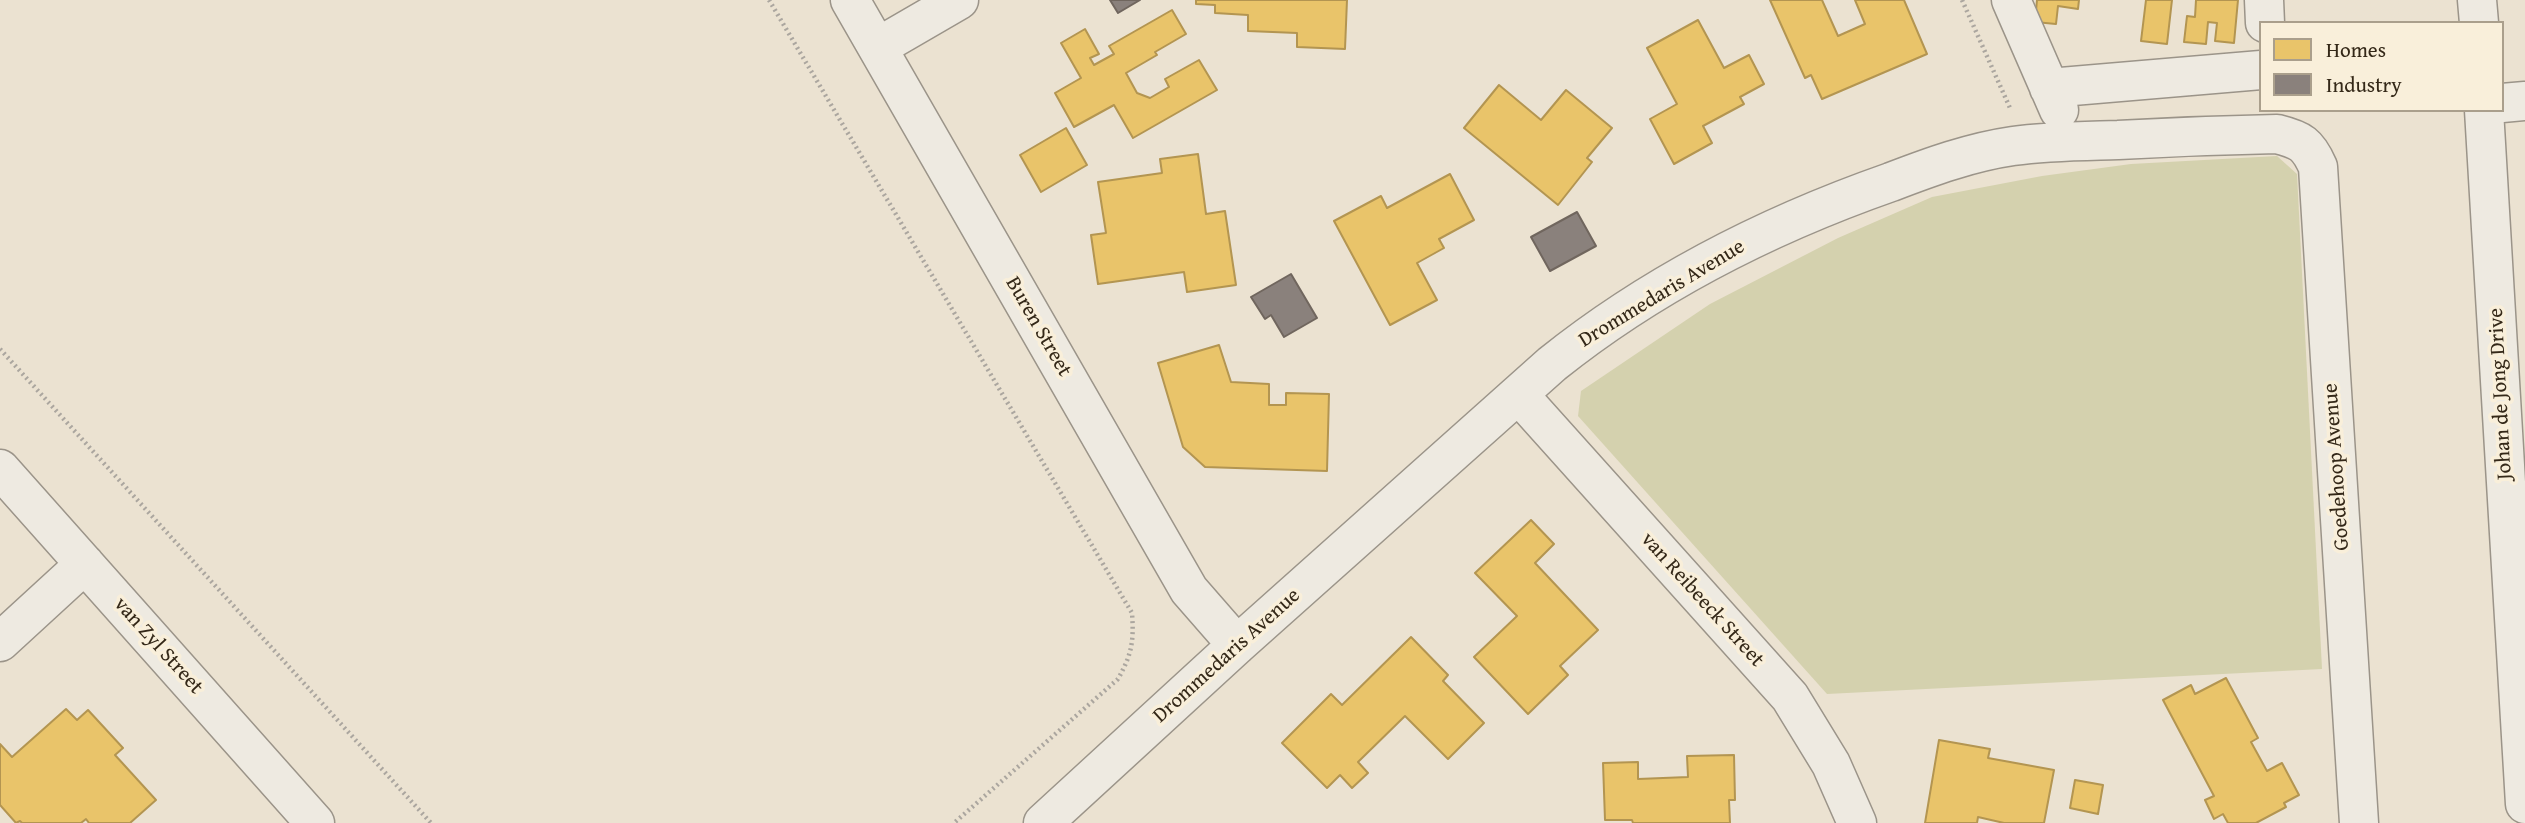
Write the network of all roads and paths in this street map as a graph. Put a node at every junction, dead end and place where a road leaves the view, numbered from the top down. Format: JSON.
{"nodes":[{"id":1,"x":769,"y":0,"type":"edge"},
{"id":2,"x":850,"y":0,"type":"edge"},
{"id":3,"x":959,"y":0,"type":"edge"},
{"id":4,"x":1962,"y":0,"type":"edge"},
{"id":5,"x":2011,"y":0,"type":"edge"},
{"id":6,"x":2264,"y":0,"type":"edge"},
{"id":7,"x":2477,"y":0,"type":"edge"},
{"id":8,"x":2265,"y":21,"type":"edge"},
{"id":9,"x":2479,"y":21,"type":"edge"},
{"id":10,"x":878,"y":47,"type":"junction"},
{"id":11,"x":2259,"y":70,"type":"edge"},
{"id":12,"x":2049,"y":88,"type":"junction"},
{"id":13,"x":2525,"y":101,"type":"edge"},
{"id":14,"x":2504,"y":103,"type":"edge"},
{"id":15,"x":2484,"y":112,"type":"edge"},
{"id":16,"x":2275,"y":122,"type":"edge"},
{"id":17,"x":2072,"y":141,"type":"junction"},
{"id":18,"x":2012,"y":146,"type":"junction"},
{"id":19,"x":0,"y":349,"type":"edge"},
{"id":20,"x":1518,"y":395,"type":"junction"},
{"id":21,"x":0,"y":469,"type":"edge"},
{"id":22,"x":85,"y":564,"type":"junction"},
{"id":23,"x":0,"y":642,"type":"edge"},
{"id":24,"x":1237,"y":645,"type":"junction"},
{"id":25,"x":2525,"y":804,"type":"edge"},
{"id":26,"x":315,"y":823,"type":"edge"},
{"id":27,"x":430,"y":823,"type":"edge"},
{"id":28,"x":954,"y":823,"type":"edge"},
{"id":29,"x":1044,"y":823,"type":"edge"},
{"id":30,"x":1857,"y":823,"type":"edge"},
{"id":31,"x":2359,"y":823,"type":"edge"}],
"edges":[{"from":1,"to":28,"type":"path"},
{"from":2,"to":10,"type":"street","name":"Buren Street"},
{"from":3,"to":10,"type":"street"},
{"from":4,"to":18,"type":"path"},
{"from":5,"to":12,"type":"street"},
{"from":6,"to":8,"type":"street"},
{"from":7,"to":9,"type":"street"},
{"from":10,"to":24,"type":"street","name":"Buren Street"},
{"from":11,"to":12,"type":"street"},
{"from":12,"to":17,"type":"street"},
{"from":13,"to":14,"type":"street"},
{"from":15,"to":25,"type":"street","name":"Johan de Jong Drive"},
{"from":16,"to":17,"type":"street","name":"Drommedaris Avenue"},
{"from":16,"to":31,"type":"street","name":"Goedehoop Avenue"},
{"from":17,"to":18,"type":"street","name":"Drommedaris Avenue"},
{"from":18,"to":20,"type":"street","name":"Drommedaris Avenue"},
{"from":19,"to":27,"type":"path"},
{"from":20,"to":24,"type":"street","name":"Drommedaris Avenue"},
{"from":20,"to":30,"type":"street","name":"van Reibeeck Street"},
{"from":21,"to":22,"type":"street","name":"van Zyl Street"},
{"from":22,"to":23,"type":"street"},
{"from":22,"to":26,"type":"street","name":"van Zyl Street"},
{"from":24,"to":29,"type":"street","name":"Drommedaris Avenue"}]}
